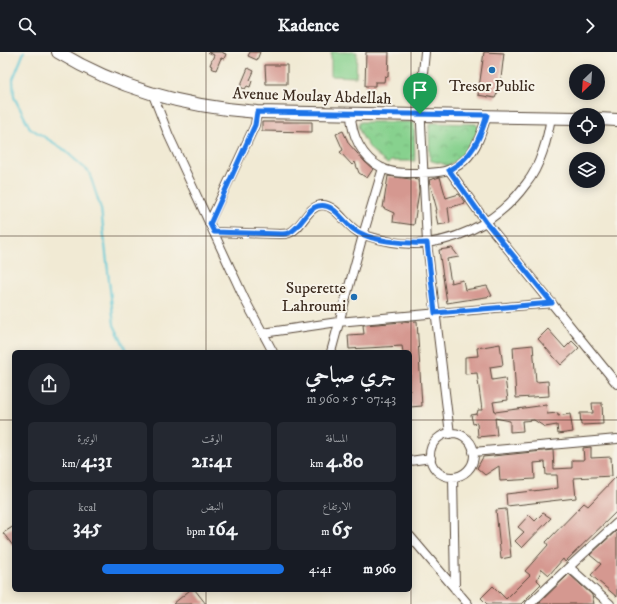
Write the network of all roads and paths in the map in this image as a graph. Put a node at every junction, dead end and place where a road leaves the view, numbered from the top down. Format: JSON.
{"nodes":[{"id":1,"x":58,"y":52,"type":"edge"},
{"id":2,"x":425,"y":52,"type":"edge"},
{"id":3,"x":153,"y":95,"type":"junction"},
{"id":4,"x":257,"y":112,"type":"junction"},
{"id":5,"x":351,"y":113,"type":"junction"},
{"id":6,"x":420,"y":114,"type":"junction"},
{"id":7,"x":487,"y":115,"type":"junction"},
{"id":8,"x":551,"y":116,"type":"junction"},
{"id":9,"x":569,"y":117,"type":"edge"},
{"id":10,"x":605,"y":119,"type":"edge"},
{"id":11,"x":617,"y":120,"type":"edge"},
{"id":12,"x":383,"y":168,"type":"junction"},
{"id":13,"x":449,"y":170,"type":"junction"},
{"id":14,"x":423,"y":173,"type":"junction"},
{"id":15,"x":486,"y":222,"type":"junction"},
{"id":16,"x":210,"y":224,"type":"junction"},
{"id":17,"x":214,"y":232,"type":"junction"},
{"id":18,"x":363,"y":235,"type":"junction"},
{"id":19,"x":427,"y":243,"type":"junction"},
{"id":20,"x":552,"y":303,"type":"junction"},
{"id":21,"x":435,"y":313,"type":"junction"},
{"id":22,"x":338,"y":322,"type":"junction"},
{"id":23,"x":263,"y":333,"type":"junction"},
{"id":24,"x":272,"y":350,"type":"edge"},
{"id":25,"x":331,"y":350,"type":"edge"},
{"id":26,"x":608,"y":372,"type":"junction"},
{"id":27,"x":617,"y":373,"type":"edge"},
{"id":28,"x":617,"y":384,"type":"edge"},
{"id":29,"x":450,"y":434,"type":"junction"},
{"id":30,"x":617,"y":439,"type":"edge"},
{"id":31,"x":474,"y":452,"type":"junction"},
{"id":32,"x":431,"y":458,"type":"junction"},
{"id":33,"x":412,"y":461,"type":"edge"},
{"id":34,"x":453,"y":477,"type":"junction"},
{"id":35,"x":617,"y":523,"type":"edge"},
{"id":36,"x":412,"y":538,"type":"edge"},
{"id":37,"x":569,"y":567,"type":"junction"},
{"id":38,"x":455,"y":589,"type":"junction"},
{"id":39,"x":468,"y":604,"type":"edge"},
{"id":40,"x":530,"y":604,"type":"edge"},
{"id":41,"x":610,"y":604,"type":"edge"}],
"edges":[{"from":1,"to":3,"type":"main road","name":"Avenue Moulay Abdellah"},
{"from":2,"to":6,"type":"street"},
{"from":3,"to":4,"type":"main road","name":"Avenue Moulay Abdellah"},
{"from":3,"to":16,"type":"street"},
{"from":4,"to":5,"type":"main road","name":"Avenue Moulay Abdellah"},
{"from":4,"to":16,"type":"street"},
{"from":5,"to":6,"type":"main road","name":"Avenue Moulay Abdellah"},
{"from":5,"to":12,"type":"street"},
{"from":6,"to":7,"type":"main road","name":"Avenue Moulay Abdellah"},
{"from":6,"to":14,"type":"street"},
{"from":7,"to":8,"type":"main road","name":"Avenue Moulay Abdellah"},
{"from":7,"to":13,"type":"street"},
{"from":8,"to":9,"type":"main road","name":"Avenue Moulay Abdellah"},
{"from":8,"to":15,"type":"street"},
{"from":10,"to":11,"type":"main road"},
{"from":12,"to":14,"type":"street"},
{"from":12,"to":18,"type":"street"},
{"from":13,"to":14,"type":"street"},
{"from":13,"to":15,"type":"street"},
{"from":14,"to":19,"type":"street"},
{"from":15,"to":19,"type":"street"},
{"from":15,"to":20,"type":"street"},
{"from":16,"to":17,"type":"street"},
{"from":17,"to":18,"type":"street"},
{"from":17,"to":23,"type":"street"},
{"from":18,"to":19,"type":"street"},
{"from":18,"to":22,"type":"street"},
{"from":19,"to":21,"type":"street"},
{"from":20,"to":21,"type":"street"},
{"from":20,"to":26,"type":"street"},
{"from":21,"to":22,"type":"street"},
{"from":21,"to":29,"type":"street"},
{"from":22,"to":23,"type":"street"},
{"from":22,"to":25,"type":"street"},
{"from":23,"to":24,"type":"street"},
{"from":26,"to":27,"type":"street"},
{"from":26,"to":28,"type":"street"},
{"from":29,"to":31,"type":"street"},
{"from":29,"to":32,"type":"street"},
{"from":30,"to":31,"type":"street"},
{"from":31,"to":34,"type":"street"},
{"from":32,"to":33,"type":"street"},
{"from":32,"to":34,"type":"street"},
{"from":34,"to":38,"type":"street"},
{"from":35,"to":37,"type":"street"},
{"from":36,"to":38,"type":"street"},
{"from":37,"to":40,"type":"street"},
{"from":37,"to":41,"type":"street"},
{"from":38,"to":39,"type":"street"}]}
